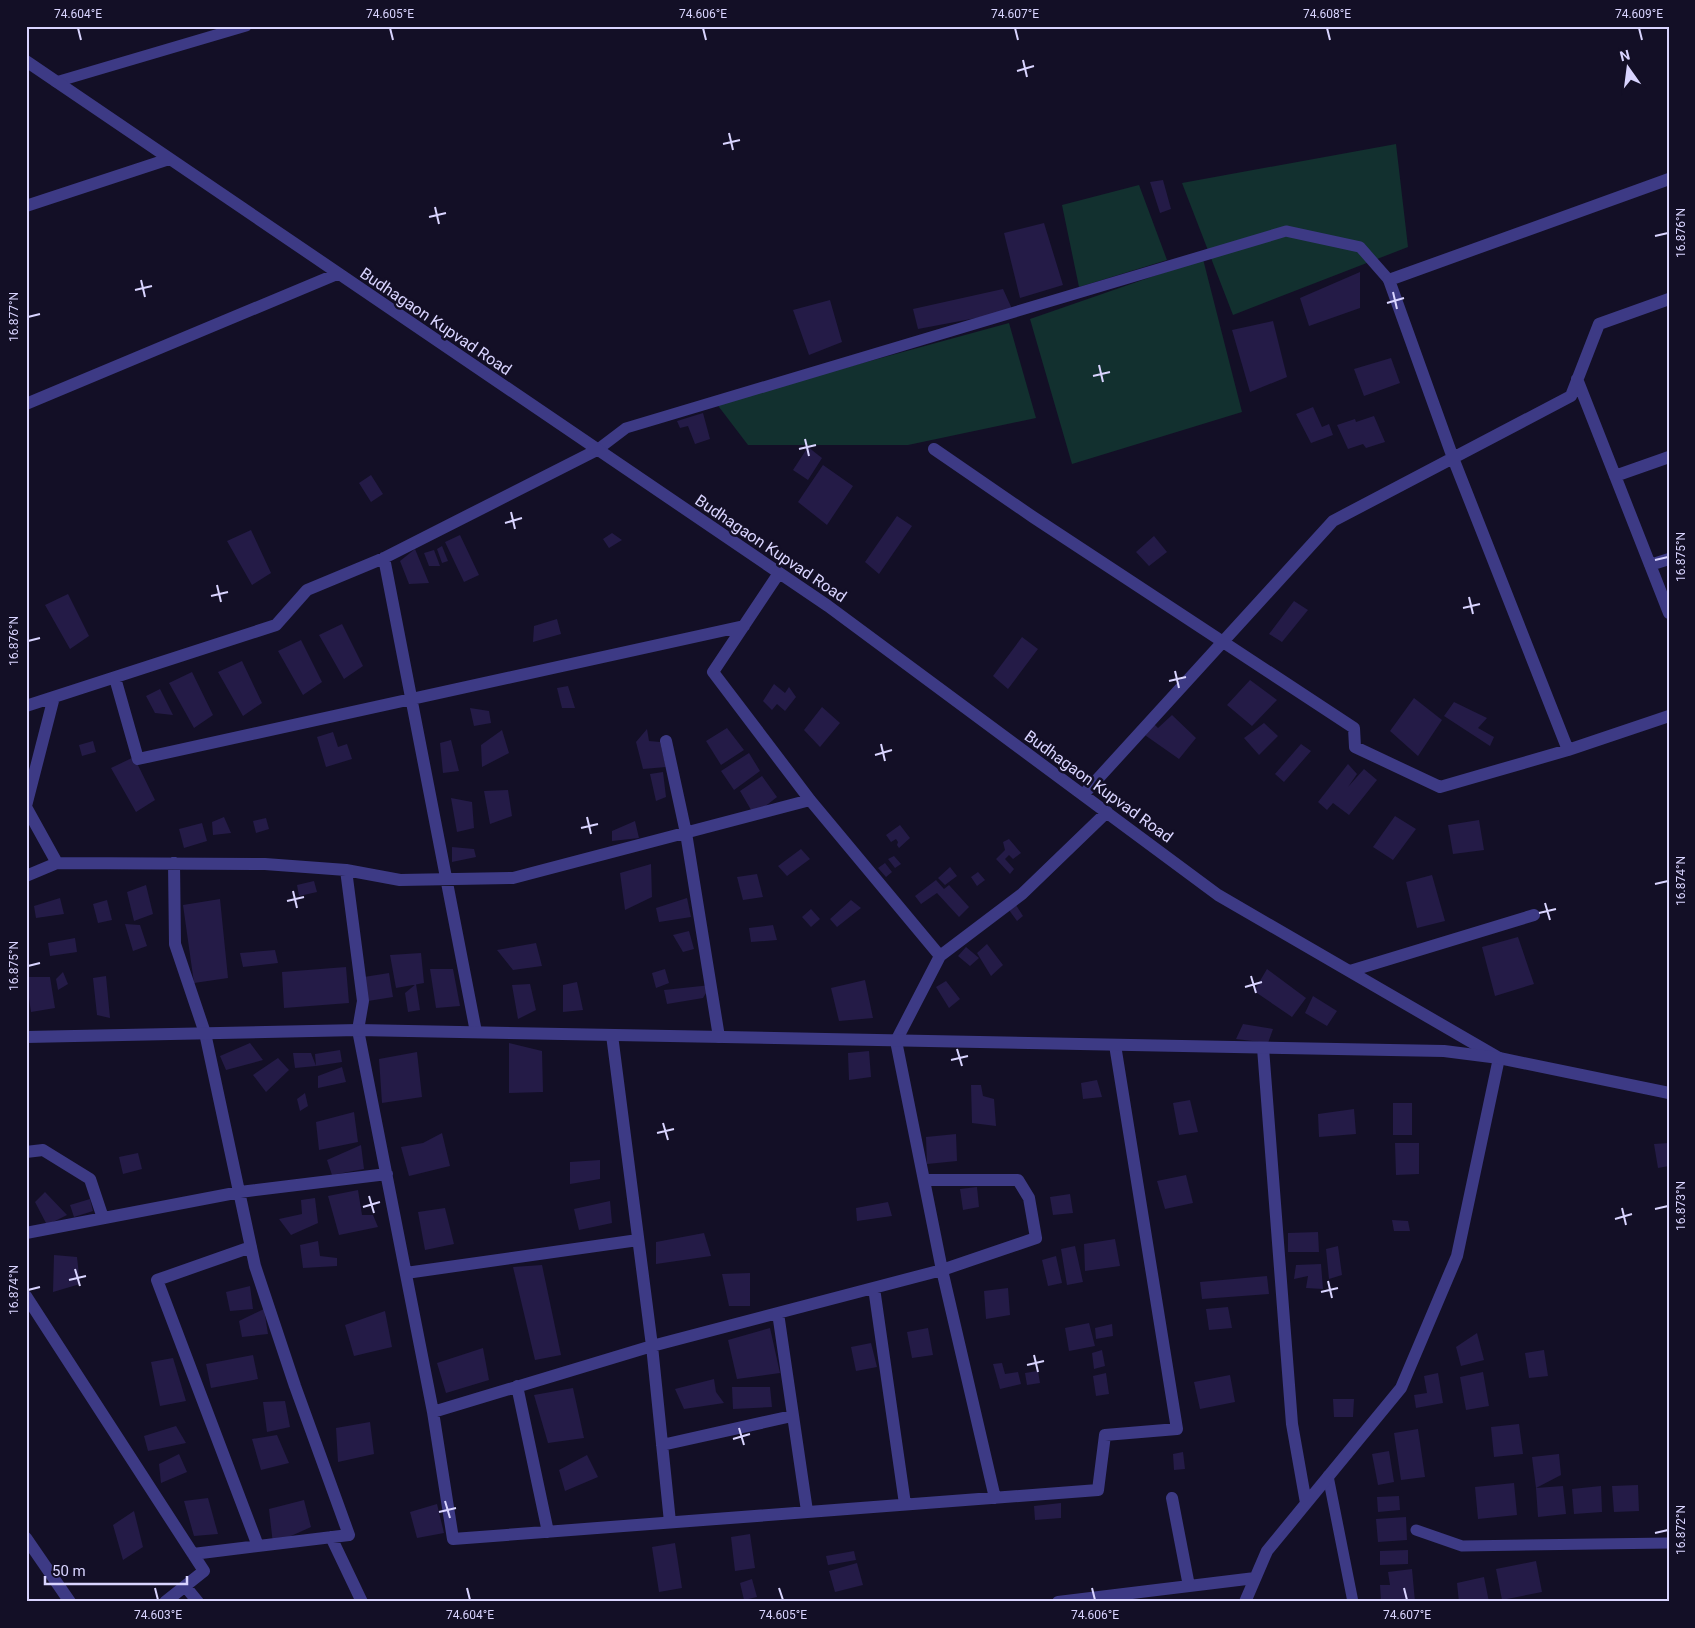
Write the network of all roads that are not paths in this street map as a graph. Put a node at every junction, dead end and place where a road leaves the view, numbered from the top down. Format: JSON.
{"nodes":[{"id":1,"x":246,"y":26,"type":"edge"},
{"id":2,"x":26,"y":61,"type":"edge"},
{"id":3,"x":56,"y":82,"type":"junction"},
{"id":4,"x":170,"y":159,"type":"junction"},
{"id":5,"x":1669,"y":178,"type":"edge"},
{"id":6,"x":26,"y":206,"type":"edge"},
{"id":7,"x":337,"y":274,"type":"junction"},
{"id":8,"x":1390,"y":280,"type":"junction"},
{"id":9,"x":1669,"y":298,"type":"edge"},
{"id":10,"x":1577,"y":379,"type":"junction"},
{"id":11,"x":26,"y":404,"type":"edge"},
{"id":12,"x":934,"y":449,"type":"dead end"},
{"id":13,"x":598,"y":450,"type":"junction"},
{"id":14,"x":1453,"y":458,"type":"junction"},
{"id":15,"x":1669,"y":458,"type":"edge"},
{"id":16,"x":1615,"y":476,"type":"junction"},
{"id":17,"x":384,"y":558,"type":"junction"},
{"id":18,"x":1669,"y":559,"type":"edge"},
{"id":19,"x":1650,"y":565,"type":"junction"},
{"id":20,"x":779,"y":573,"type":"junction"},
{"id":21,"x":1669,"y":613,"type":"edge"},
{"id":22,"x":744,"y":626,"type":"junction"},
{"id":23,"x":1224,"y":641,"type":"junction"},
{"id":24,"x":115,"y":678,"type":"junction"},
{"id":25,"x":54,"y":697,"type":"junction"},
{"id":26,"x":412,"y":699,"type":"junction"},
{"id":27,"x":26,"y":706,"type":"edge"},
{"id":28,"x":1669,"y":716,"type":"edge"},
{"id":29,"x":666,"y":741,"type":"dead end"},
{"id":30,"x":1568,"y":750,"type":"junction"},
{"id":31,"x":1084,"y":795,"type":"junction"},
{"id":32,"x":810,"y":800,"type":"junction"},
{"id":33,"x":26,"y":806,"type":"edge"},
{"id":34,"x":1107,"y":812,"type":"junction"},
{"id":35,"x":686,"y":833,"type":"junction"},
{"id":36,"x":57,"y":862,"type":"junction"},
{"id":37,"x":174,"y":863,"type":"junction"},
{"id":38,"x":346,"y":870,"type":"junction"},
{"id":39,"x":26,"y":876,"type":"edge"},
{"id":40,"x":447,"y":880,"type":"junction"},
{"id":41,"x":1534,"y":915,"type":"dead end"},
{"id":42,"x":940,"y":956,"type":"junction"},
{"id":43,"x":1350,"y":971,"type":"junction"},
{"id":44,"x":358,"y":1030,"type":"junction"},
{"id":45,"x":476,"y":1032,"type":"junction"},
{"id":46,"x":205,"y":1033,"type":"junction"},
{"id":47,"x":612,"y":1035,"type":"junction"},
{"id":48,"x":26,"y":1037,"type":"edge"},
{"id":49,"x":719,"y":1037,"type":"junction"},
{"id":50,"x":896,"y":1041,"type":"junction"},
{"id":51,"x":1115,"y":1045,"type":"junction"},
{"id":52,"x":1263,"y":1048,"type":"junction"},
{"id":53,"x":1499,"y":1058,"type":"junction"},
{"id":54,"x":1669,"y":1093,"type":"edge"},
{"id":55,"x":26,"y":1152,"type":"edge"},
{"id":56,"x":387,"y":1174,"type":"junction"},
{"id":57,"x":924,"y":1180,"type":"junction"},
{"id":58,"x":240,"y":1192,"type":"junction"},
{"id":59,"x":103,"y":1218,"type":"junction"},
{"id":60,"x":26,"y":1233,"type":"edge"},
{"id":61,"x":638,"y":1240,"type":"junction"},
{"id":62,"x":251,"y":1247,"type":"junction"},
{"id":63,"x":942,"y":1270,"type":"junction"},
{"id":64,"x":406,"y":1273,"type":"junction"},
{"id":65,"x":874,"y":1288,"type":"junction"},
{"id":66,"x":26,"y":1296,"type":"edge"},
{"id":67,"x":778,"y":1313,"type":"junction"},
{"id":68,"x":652,"y":1346,"type":"junction"},
{"id":69,"x":517,"y":1386,"type":"junction"},
{"id":70,"x":433,"y":1412,"type":"junction"},
{"id":71,"x":792,"y":1416,"type":"junction"},
{"id":72,"x":662,"y":1445,"type":"junction"},
{"id":73,"x":1328,"y":1476,"type":"junction"},
{"id":74,"x":995,"y":1498,"type":"junction"},
{"id":75,"x":1172,"y":1498,"type":"dead end"},
{"id":76,"x":1306,"y":1503,"type":"junction"},
{"id":77,"x":905,"y":1504,"type":"junction"},
{"id":78,"x":807,"y":1511,"type":"junction"},
{"id":79,"x":670,"y":1522,"type":"junction"},
{"id":80,"x":1416,"y":1530,"type":"dead end"},
{"id":81,"x":548,"y":1532,"type":"junction"},
{"id":82,"x":331,"y":1537,"type":"junction"},
{"id":83,"x":26,"y":1538,"type":"edge"},
{"id":84,"x":1669,"y":1542,"type":"edge"},
{"id":85,"x":258,"y":1546,"type":"junction"},
{"id":86,"x":193,"y":1554,"type":"junction"},
{"id":87,"x":1255,"y":1578,"type":"junction"},
{"id":88,"x":185,"y":1586,"type":"junction"},
{"id":89,"x":1189,"y":1586,"type":"junction"},
{"id":90,"x":70,"y":1602,"type":"edge"},
{"id":91,"x":165,"y":1602,"type":"edge"},
{"id":92,"x":198,"y":1602,"type":"edge"},
{"id":93,"x":362,"y":1602,"type":"edge"},
{"id":94,"x":1058,"y":1602,"type":"edge"},
{"id":95,"x":1245,"y":1602,"type":"edge"},
{"id":96,"x":1353,"y":1602,"type":"edge"}],
"edges":[{"from":1,"to":3,"type":"lane"},
{"from":2,"to":3,"type":"street","name":"Budhagaon Kupvad Road"},
{"from":3,"to":4,"type":"street","name":"Budhagaon Kupvad Road"},
{"from":4,"to":6,"type":"street"},
{"from":4,"to":7,"type":"street","name":"Budhagaon Kupvad Road"},
{"from":5,"to":8,"type":"street"},
{"from":7,"to":11,"type":"street"},
{"from":7,"to":13,"type":"street","name":"Budhagaon Kupvad Road"},
{"from":8,"to":13,"type":"lane"},
{"from":8,"to":14,"type":"street"},
{"from":9,"to":10,"type":"street"},
{"from":10,"to":14,"type":"street"},
{"from":10,"to":16,"type":"street"},
{"from":12,"to":23,"type":"street"},
{"from":13,"to":17,"type":"street"},
{"from":13,"to":20,"type":"street","name":"Budhagaon Kupvad Road"},
{"from":14,"to":23,"type":"street"},
{"from":14,"to":30,"type":"street"},
{"from":15,"to":16,"type":"street"},
{"from":16,"to":19,"type":"street"},
{"from":17,"to":24,"type":"street"},
{"from":17,"to":26,"type":"street"},
{"from":18,"to":19,"type":"street"},
{"from":19,"to":21,"type":"street"},
{"from":20,"to":22,"type":"street"},
{"from":20,"to":31,"type":"street","name":"Budhagaon Kupvad Road"},
{"from":22,"to":26,"type":"street"},
{"from":22,"to":32,"type":"street"},
{"from":23,"to":30,"type":"street"},
{"from":23,"to":31,"type":"street"},
{"from":24,"to":25,"type":"street"},
{"from":24,"to":26,"type":"street"},
{"from":25,"to":27,"type":"street"},
{"from":25,"to":33,"type":"street"},
{"from":26,"to":40,"type":"street"},
{"from":28,"to":30,"type":"street"},
{"from":29,"to":35,"type":"street"},
{"from":31,"to":34,"type":"street","name":"Budhagaon Kupvad Road"},
{"from":32,"to":35,"type":"street"},
{"from":32,"to":42,"type":"street"},
{"from":33,"to":36,"type":"street"},
{"from":34,"to":42,"type":"street"},
{"from":34,"to":43,"type":"street","name":"Budhagaon Kupvad Road"},
{"from":35,"to":40,"type":"street"},
{"from":35,"to":49,"type":"street"},
{"from":36,"to":37,"type":"street"},
{"from":36,"to":39,"type":"street"},
{"from":37,"to":38,"type":"street"},
{"from":37,"to":46,"type":"street"},
{"from":38,"to":40,"type":"street"},
{"from":38,"to":44,"type":"street"},
{"from":40,"to":45,"type":"street"},
{"from":41,"to":43,"type":"street"},
{"from":42,"to":50,"type":"street"},
{"from":43,"to":53,"type":"street","name":"Budhagaon Kupvad Road"},
{"from":44,"to":45,"type":"street"},
{"from":44,"to":46,"type":"street"},
{"from":44,"to":56,"type":"street"},
{"from":45,"to":47,"type":"street"},
{"from":46,"to":48,"type":"street"},
{"from":46,"to":58,"type":"street"},
{"from":47,"to":49,"type":"street"},
{"from":47,"to":61,"type":"street"},
{"from":49,"to":50,"type":"street"},
{"from":50,"to":51,"type":"street"},
{"from":50,"to":57,"type":"street"},
{"from":51,"to":52,"type":"street"},
{"from":51,"to":74,"type":"street"},
{"from":52,"to":53,"type":"street"},
{"from":52,"to":76,"type":"street"},
{"from":53,"to":54,"type":"street"},
{"from":53,"to":73,"type":"street"},
{"from":55,"to":59,"type":"street"},
{"from":56,"to":58,"type":"street"},
{"from":56,"to":64,"type":"street"},
{"from":57,"to":63,"type":"street"},
{"from":57,"to":63,"type":"street"},
{"from":58,"to":59,"type":"street"},
{"from":58,"to":62,"type":"street"},
{"from":59,"to":60,"type":"street"},
{"from":61,"to":64,"type":"street"},
{"from":61,"to":68,"type":"street"},
{"from":62,"to":82,"type":"street"},
{"from":62,"to":85,"type":"street"},
{"from":63,"to":65,"type":"street"},
{"from":63,"to":74,"type":"street"},
{"from":64,"to":70,"type":"street"},
{"from":65,"to":67,"type":"street"},
{"from":65,"to":77,"type":"street"},
{"from":66,"to":86,"type":"street"},
{"from":67,"to":68,"type":"street"},
{"from":67,"to":71,"type":"street"},
{"from":68,"to":69,"type":"street"},
{"from":68,"to":72,"type":"street"},
{"from":69,"to":70,"type":"street"},
{"from":69,"to":81,"type":"street"},
{"from":70,"to":81,"type":"street"},
{"from":71,"to":72,"type":"street"},
{"from":71,"to":78,"type":"street"},
{"from":72,"to":79,"type":"street"},
{"from":73,"to":76,"type":"street"},
{"from":73,"to":96,"type":"lane"},
{"from":74,"to":77,"type":"street"},
{"from":75,"to":89,"type":"street"},
{"from":76,"to":87,"type":"street"},
{"from":77,"to":78,"type":"street"},
{"from":78,"to":79,"type":"street"},
{"from":79,"to":81,"type":"street"},
{"from":80,"to":84,"type":"lane"},
{"from":82,"to":85,"type":"street"},
{"from":82,"to":93,"type":"street"},
{"from":83,"to":90,"type":"street"},
{"from":85,"to":86,"type":"street"},
{"from":86,"to":88,"type":"street"},
{"from":87,"to":89,"type":"street"},
{"from":87,"to":95,"type":"street"},
{"from":88,"to":91,"type":"street"},
{"from":88,"to":92,"type":"street"},
{"from":89,"to":94,"type":"street"}]}
